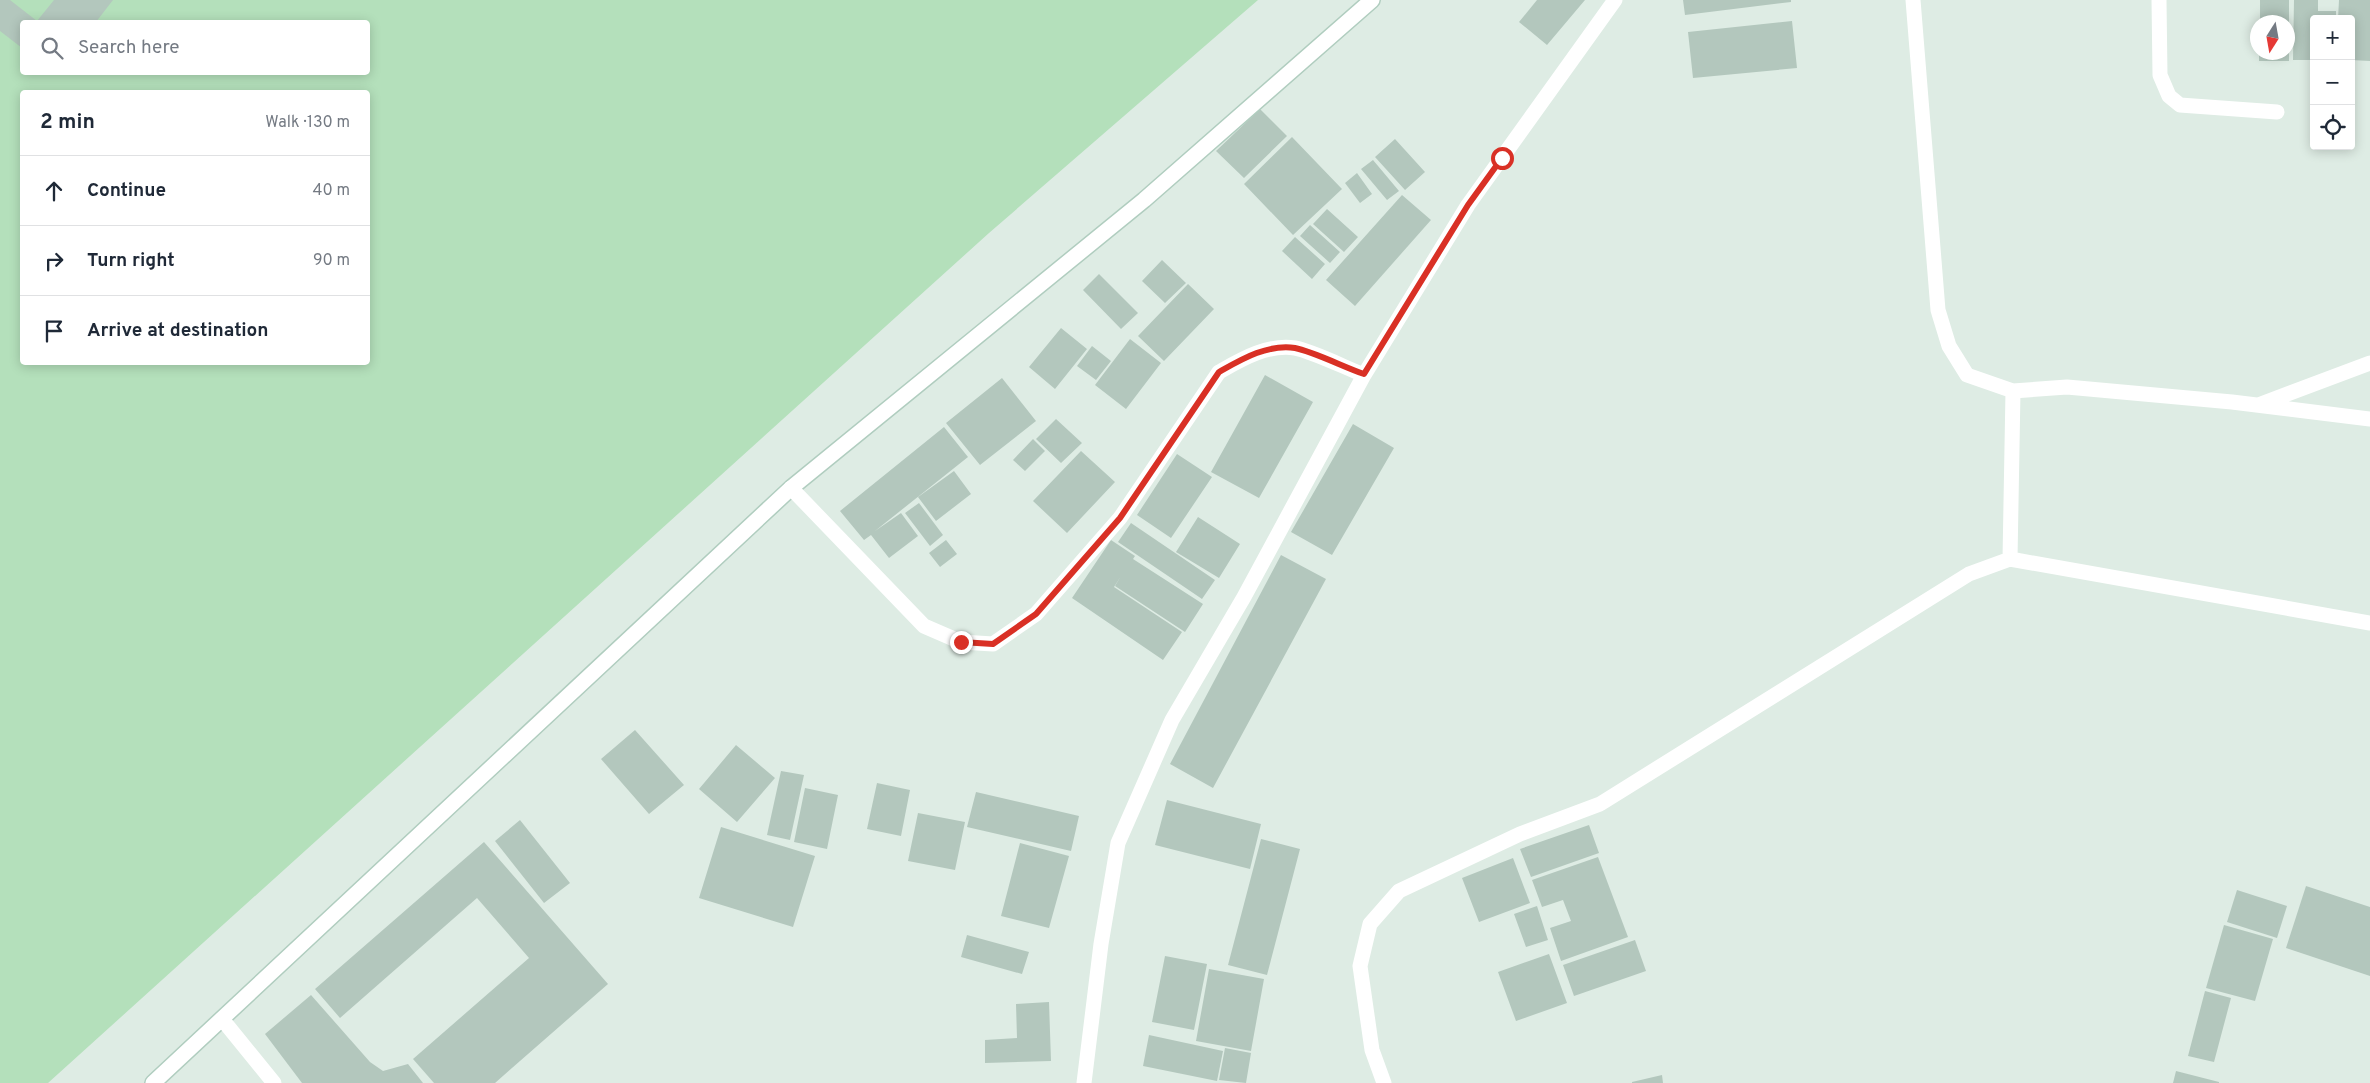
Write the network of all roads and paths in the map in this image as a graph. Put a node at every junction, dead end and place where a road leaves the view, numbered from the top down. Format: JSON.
{"nodes":[{"id":1,"x":1372,"y":0,"type":"edge"},
{"id":2,"x":1615,"y":0,"type":"edge"},
{"id":3,"x":1914,"y":0,"type":"edge"},
{"id":4,"x":2159,"y":0,"type":"edge"},
{"id":5,"x":2277,"y":112,"type":"dead end"},
{"id":6,"x":2370,"y":363,"type":"edge"},
{"id":7,"x":1364,"y":374,"type":"junction"},
{"id":8,"x":2013,"y":391,"type":"junction"},
{"id":9,"x":2257,"y":405,"type":"junction"},
{"id":10,"x":2370,"y":419,"type":"edge"},
{"id":11,"x":791,"y":488,"type":"junction"},
{"id":12,"x":2010,"y":559,"type":"junction"},
{"id":13,"x":2370,"y":623,"type":"edge"},
{"id":14,"x":222,"y":1019,"type":"junction"},
{"id":15,"x":152,"y":1083,"type":"edge"},
{"id":16,"x":274,"y":1083,"type":"edge"},
{"id":17,"x":1084,"y":1083,"type":"edge"},
{"id":18,"x":1384,"y":1083,"type":"edge"}],
"edges":[{"from":1,"to":11,"type":"street"},
{"from":2,"to":7,"type":"street"},
{"from":3,"to":8,"type":"street"},
{"from":4,"to":5,"type":"street"},
{"from":6,"to":9,"type":"street"},
{"from":7,"to":11,"type":"street"},
{"from":7,"to":17,"type":"street"},
{"from":8,"to":9,"type":"street"},
{"from":8,"to":12,"type":"street"},
{"from":9,"to":10,"type":"street"},
{"from":11,"to":14,"type":"street"},
{"from":12,"to":13,"type":"street"},
{"from":12,"to":18,"type":"street"},
{"from":14,"to":15,"type":"street"},
{"from":14,"to":16,"type":"street"}]}
